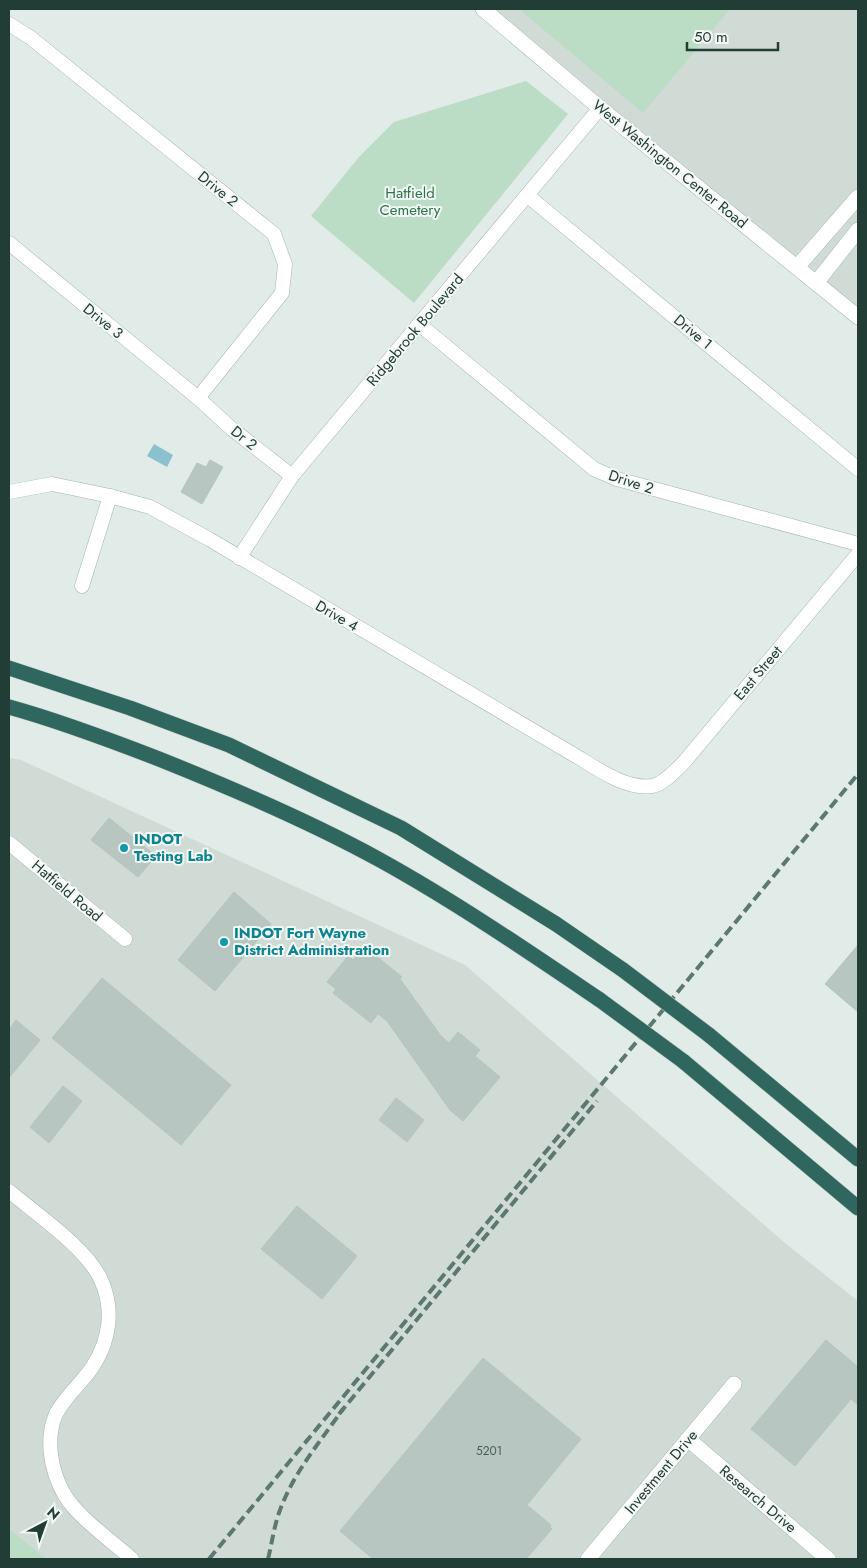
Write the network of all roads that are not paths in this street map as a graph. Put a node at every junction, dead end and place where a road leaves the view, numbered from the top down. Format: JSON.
{"nodes":[{"id":1,"x":483,"y":9,"type":"edge"},
{"id":2,"x":9,"y":24,"type":"edge"},
{"id":3,"x":600,"y":108,"type":"junction"},
{"id":4,"x":528,"y":196,"type":"junction"},
{"id":5,"x":858,"y":198,"type":"edge"},
{"id":6,"x":858,"y":230,"type":"edge"},
{"id":7,"x":9,"y":243,"type":"edge"},
{"id":8,"x":797,"y":267,"type":"junction"},
{"id":9,"x":816,"y":283,"type":"junction"},
{"id":10,"x":858,"y":317,"type":"edge"},
{"id":11,"x":419,"y":324,"type":"junction"},
{"id":12,"x":198,"y":398,"type":"junction"},
{"id":13,"x":858,"y":469,"type":"edge"},
{"id":14,"x":292,"y":476,"type":"junction"},
{"id":15,"x":9,"y":492,"type":"edge"},
{"id":16,"x":110,"y":496,"type":"junction"},
{"id":17,"x":858,"y":544,"type":"edge"},
{"id":18,"x":858,"y":554,"type":"edge"},
{"id":19,"x":239,"y":558,"type":"junction"},
{"id":20,"x":82,"y":586,"type":"dead end"},
{"id":21,"x":9,"y":668,"type":"edge"},
{"id":22,"x":9,"y":707,"type":"edge"},
{"id":23,"x":652,"y":786,"type":"joint"},
{"id":24,"x":9,"y":843,"type":"edge"},
{"id":25,"x":125,"y":939,"type":"dead end"},
{"id":26,"x":858,"y":1159,"type":"edge"},
{"id":27,"x":9,"y":1191,"type":"edge"},
{"id":28,"x":858,"y":1208,"type":"edge"},
{"id":29,"x":734,"y":1384,"type":"dead end"},
{"id":30,"x":688,"y":1439,"type":"junction"},
{"id":31,"x":132,"y":1559,"type":"edge"},
{"id":32,"x":588,"y":1559,"type":"edge"},
{"id":33,"x":828,"y":1559,"type":"edge"}],
"edges":[{"from":1,"to":3,"type":"street","name":"West Washington Center Road"},
{"from":2,"to":12,"type":"street","name":"Drive 2"},
{"from":3,"to":4,"type":"street","name":"Ridgebrook Boulevard"},
{"from":3,"to":8,"type":"street","name":"West Washington Center Road"},
{"from":4,"to":11,"type":"street","name":"Ridgebrook Boulevard"},
{"from":4,"to":13,"type":"street","name":"Drive 1"},
{"from":5,"to":8,"type":"street"},
{"from":6,"to":9,"type":"street"},
{"from":7,"to":12,"type":"street","name":"Drive 3"},
{"from":8,"to":9,"type":"street","name":"West Washington Center Road"},
{"from":9,"to":10,"type":"street","name":"West Washington Center Road"},
{"from":11,"to":14,"type":"street","name":"Ridgebrook Boulevard"},
{"from":11,"to":17,"type":"street","name":"Drive 2"},
{"from":12,"to":14,"type":"street","name":"Dr 2"},
{"from":14,"to":19,"type":"street","name":"Ridgebrook Boulevard"},
{"from":15,"to":16,"type":"street","name":"Drive 4"},
{"from":16,"to":19,"type":"street","name":"Drive 4"},
{"from":16,"to":20,"type":"street"},
{"from":18,"to":23,"type":"street","name":"East Street"},
{"from":19,"to":23,"type":"street","name":"Drive 4"},
{"from":21,"to":26,"type":"highway","bridge":true},
{"from":22,"to":28,"type":"highway","bridge":true},
{"from":24,"to":25,"type":"street","name":"Hatfield Road"},
{"from":27,"to":31,"type":"street"},
{"from":29,"to":30,"type":"street","name":"Investment Drive"},
{"from":30,"to":32,"type":"street","name":"Investment Drive"},
{"from":30,"to":33,"type":"street","name":"Research Drive"}]}
